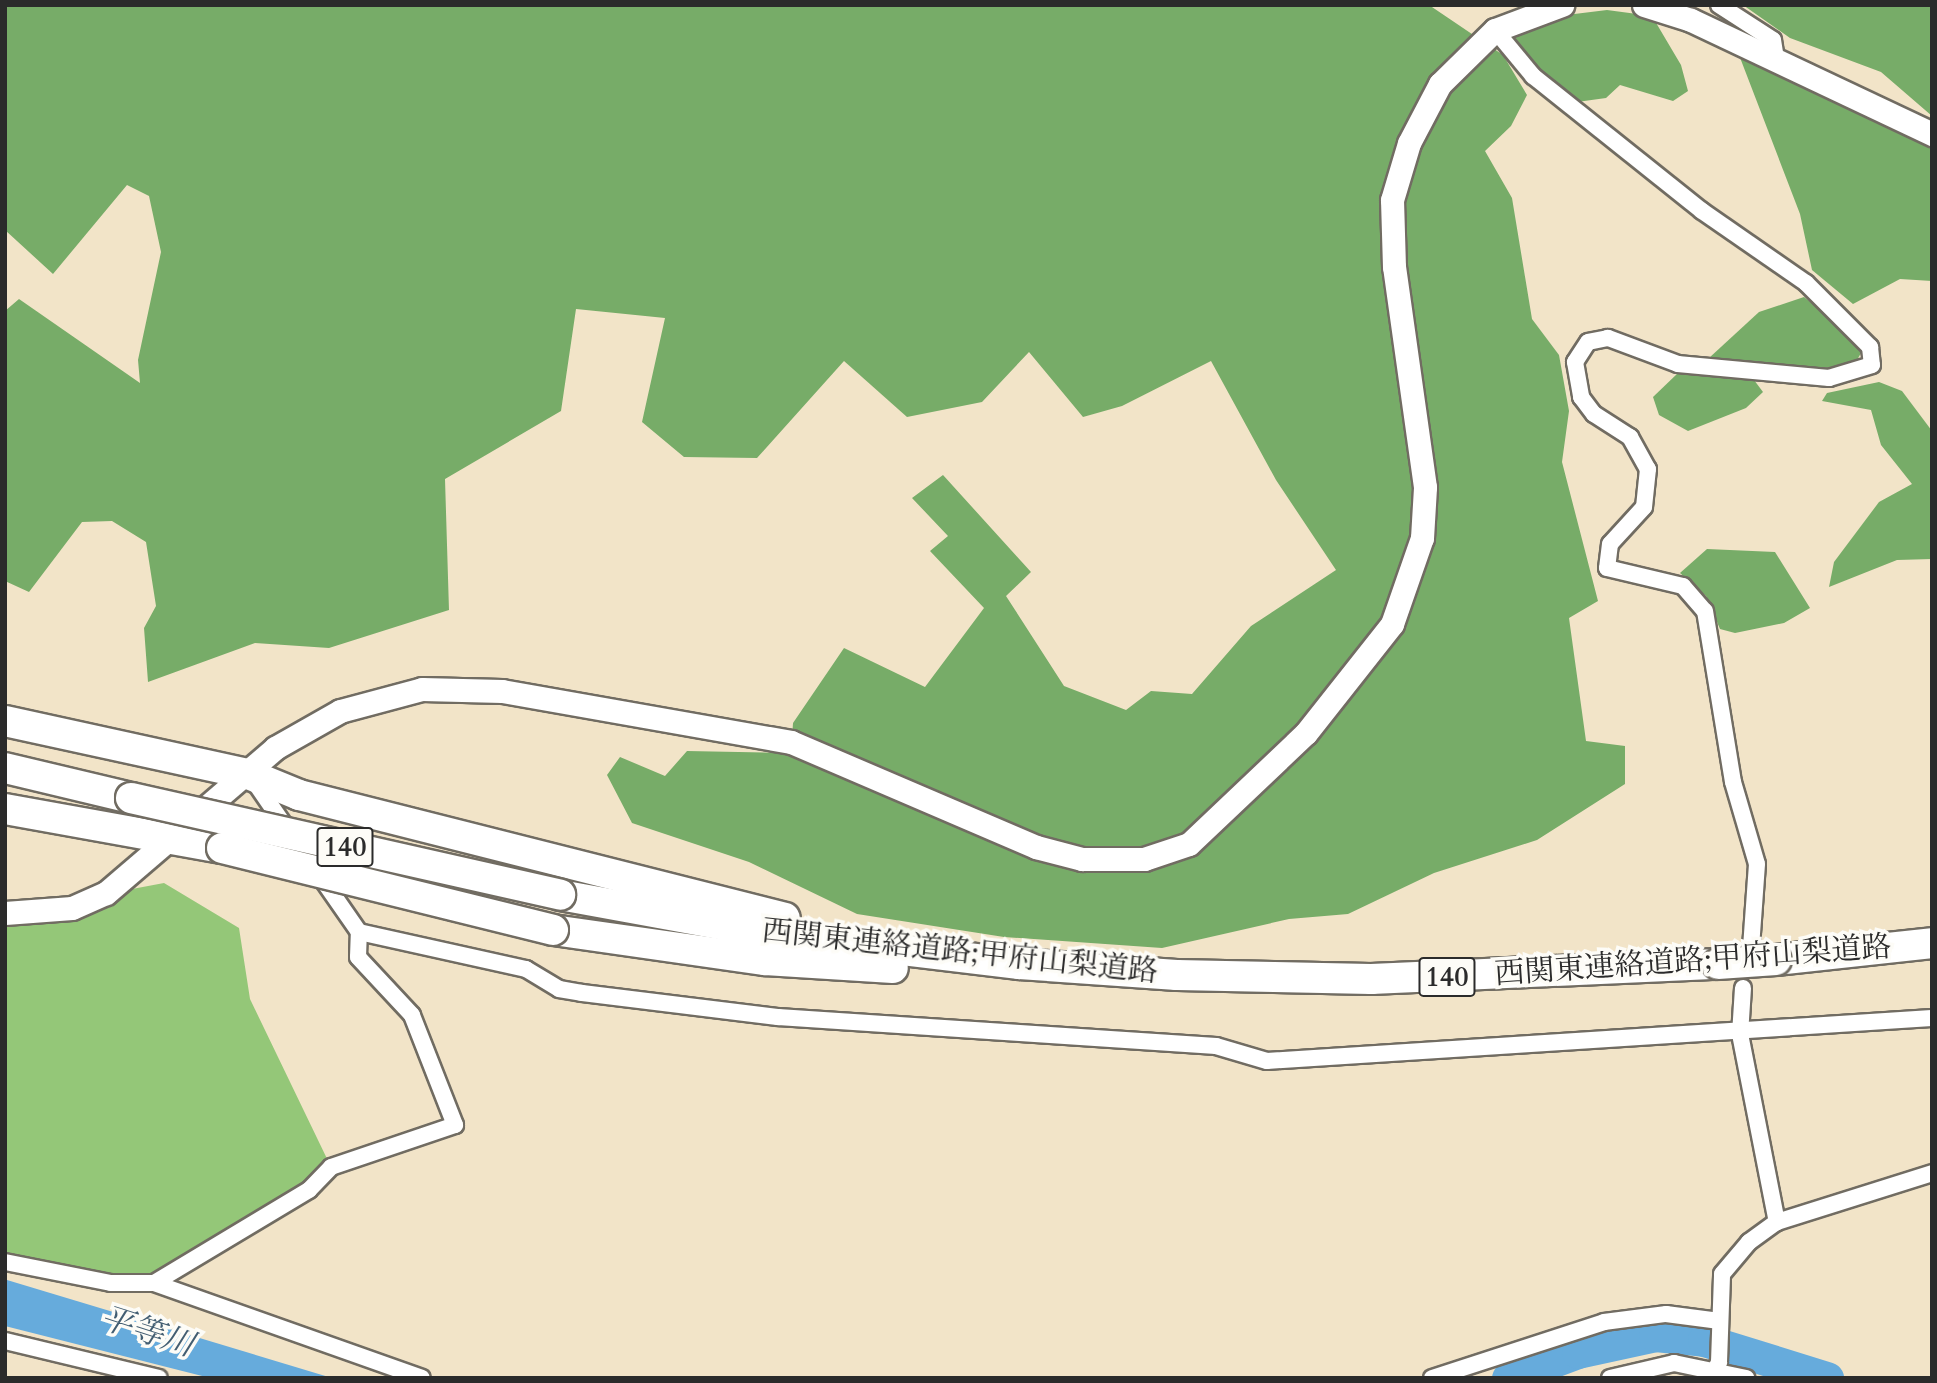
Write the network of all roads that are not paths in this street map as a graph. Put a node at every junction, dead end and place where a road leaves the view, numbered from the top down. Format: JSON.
{"nodes":[{"id":1,"x":1562,"y":5,"type":"edge"},
{"id":2,"x":1644,"y":5,"type":"edge"},
{"id":3,"x":1719,"y":5,"type":"edge"},
{"id":4,"x":1496,"y":30,"type":"junction"},
{"id":5,"x":1776,"y":59,"type":"junction"},
{"id":6,"x":1932,"y":134,"type":"edge"},
{"id":7,"x":5,"y":721,"type":"edge"},
{"id":8,"x":5,"y":768,"type":"edge"},
{"id":9,"x":248,"y":774,"type":"junction"},
{"id":10,"x":5,"y":808,"type":"edge"},
{"id":11,"x":176,"y":835,"type":"junction"},
{"id":12,"x":5,"y":913,"type":"edge"},
{"id":13,"x":359,"y":932,"type":"junction"},
{"id":14,"x":1932,"y":943,"type":"edge"},
{"id":15,"x":907,"y":951,"type":"junction"},
{"id":16,"x":1763,"y":953,"type":"junction"},
{"id":17,"x":1177,"y":975,"type":"junction"},
{"id":18,"x":1743,"y":988,"type":"dead end"},
{"id":19,"x":1932,"y":1018,"type":"edge"},
{"id":20,"x":1740,"y":1034,"type":"junction"},
{"id":21,"x":1932,"y":1173,"type":"edge"},
{"id":22,"x":1777,"y":1222,"type":"junction"},
{"id":23,"x":5,"y":1262,"type":"edge"},
{"id":24,"x":153,"y":1283,"type":"junction"},
{"id":25,"x":1720,"y":1321,"type":"junction"},
{"id":26,"x":5,"y":1341,"type":"edge"},
{"id":27,"x":1715,"y":1371,"type":"edge"},
{"id":28,"x":159,"y":1378,"type":"edge"},
{"id":29,"x":422,"y":1378,"type":"edge"},
{"id":30,"x":1432,"y":1378,"type":"edge"},
{"id":31,"x":1611,"y":1378,"type":"edge"},
{"id":32,"x":1745,"y":1378,"type":"edge"}],
"edges":[{"from":1,"to":4,"type":"street"},
{"from":2,"to":5,"type":"street"},
{"from":3,"to":5,"type":"street"},
{"from":4,"to":9,"type":"street"},
{"from":4,"to":16,"type":"street"},
{"from":5,"to":6,"type":"street"},
{"from":7,"to":9,"type":"highway"},
{"from":8,"to":15,"type":"highway","name":"西関東連絡道路;甲府山梨道路","number":"140","bridge":true},
{"from":9,"to":11,"type":"street"},
{"from":9,"to":13,"type":"street"},
{"from":9,"to":15,"type":"highway"},
{"from":10,"to":11,"type":"highway"},
{"from":11,"to":12,"type":"street"},
{"from":11,"to":17,"type":"highway","bridge":true},
{"from":13,"to":20,"type":"street"},
{"from":13,"to":24,"type":"street"},
{"from":14,"to":16,"type":"highway","name":"西関東連絡道路;甲府山梨道路","number":"140"},
{"from":15,"to":17,"type":"highway","name":"西関東連絡道路;甲府山梨道路","number":"140"},
{"from":16,"to":17,"type":"highway","name":"西関東連絡道路;甲府山梨道路","number":"140","bridge":true},
{"from":18,"to":20,"type":"street"},
{"from":19,"to":20,"type":"street"},
{"from":20,"to":22,"type":"street"},
{"from":21,"to":22,"type":"street"},
{"from":22,"to":25,"type":"street"},
{"from":23,"to":24,"type":"street"},
{"from":24,"to":29,"type":"street"},
{"from":25,"to":27,"type":"street"},
{"from":25,"to":30,"type":"street"},
{"from":26,"to":28,"type":"street"},
{"from":27,"to":31,"type":"street"},
{"from":27,"to":32,"type":"street"}]}
